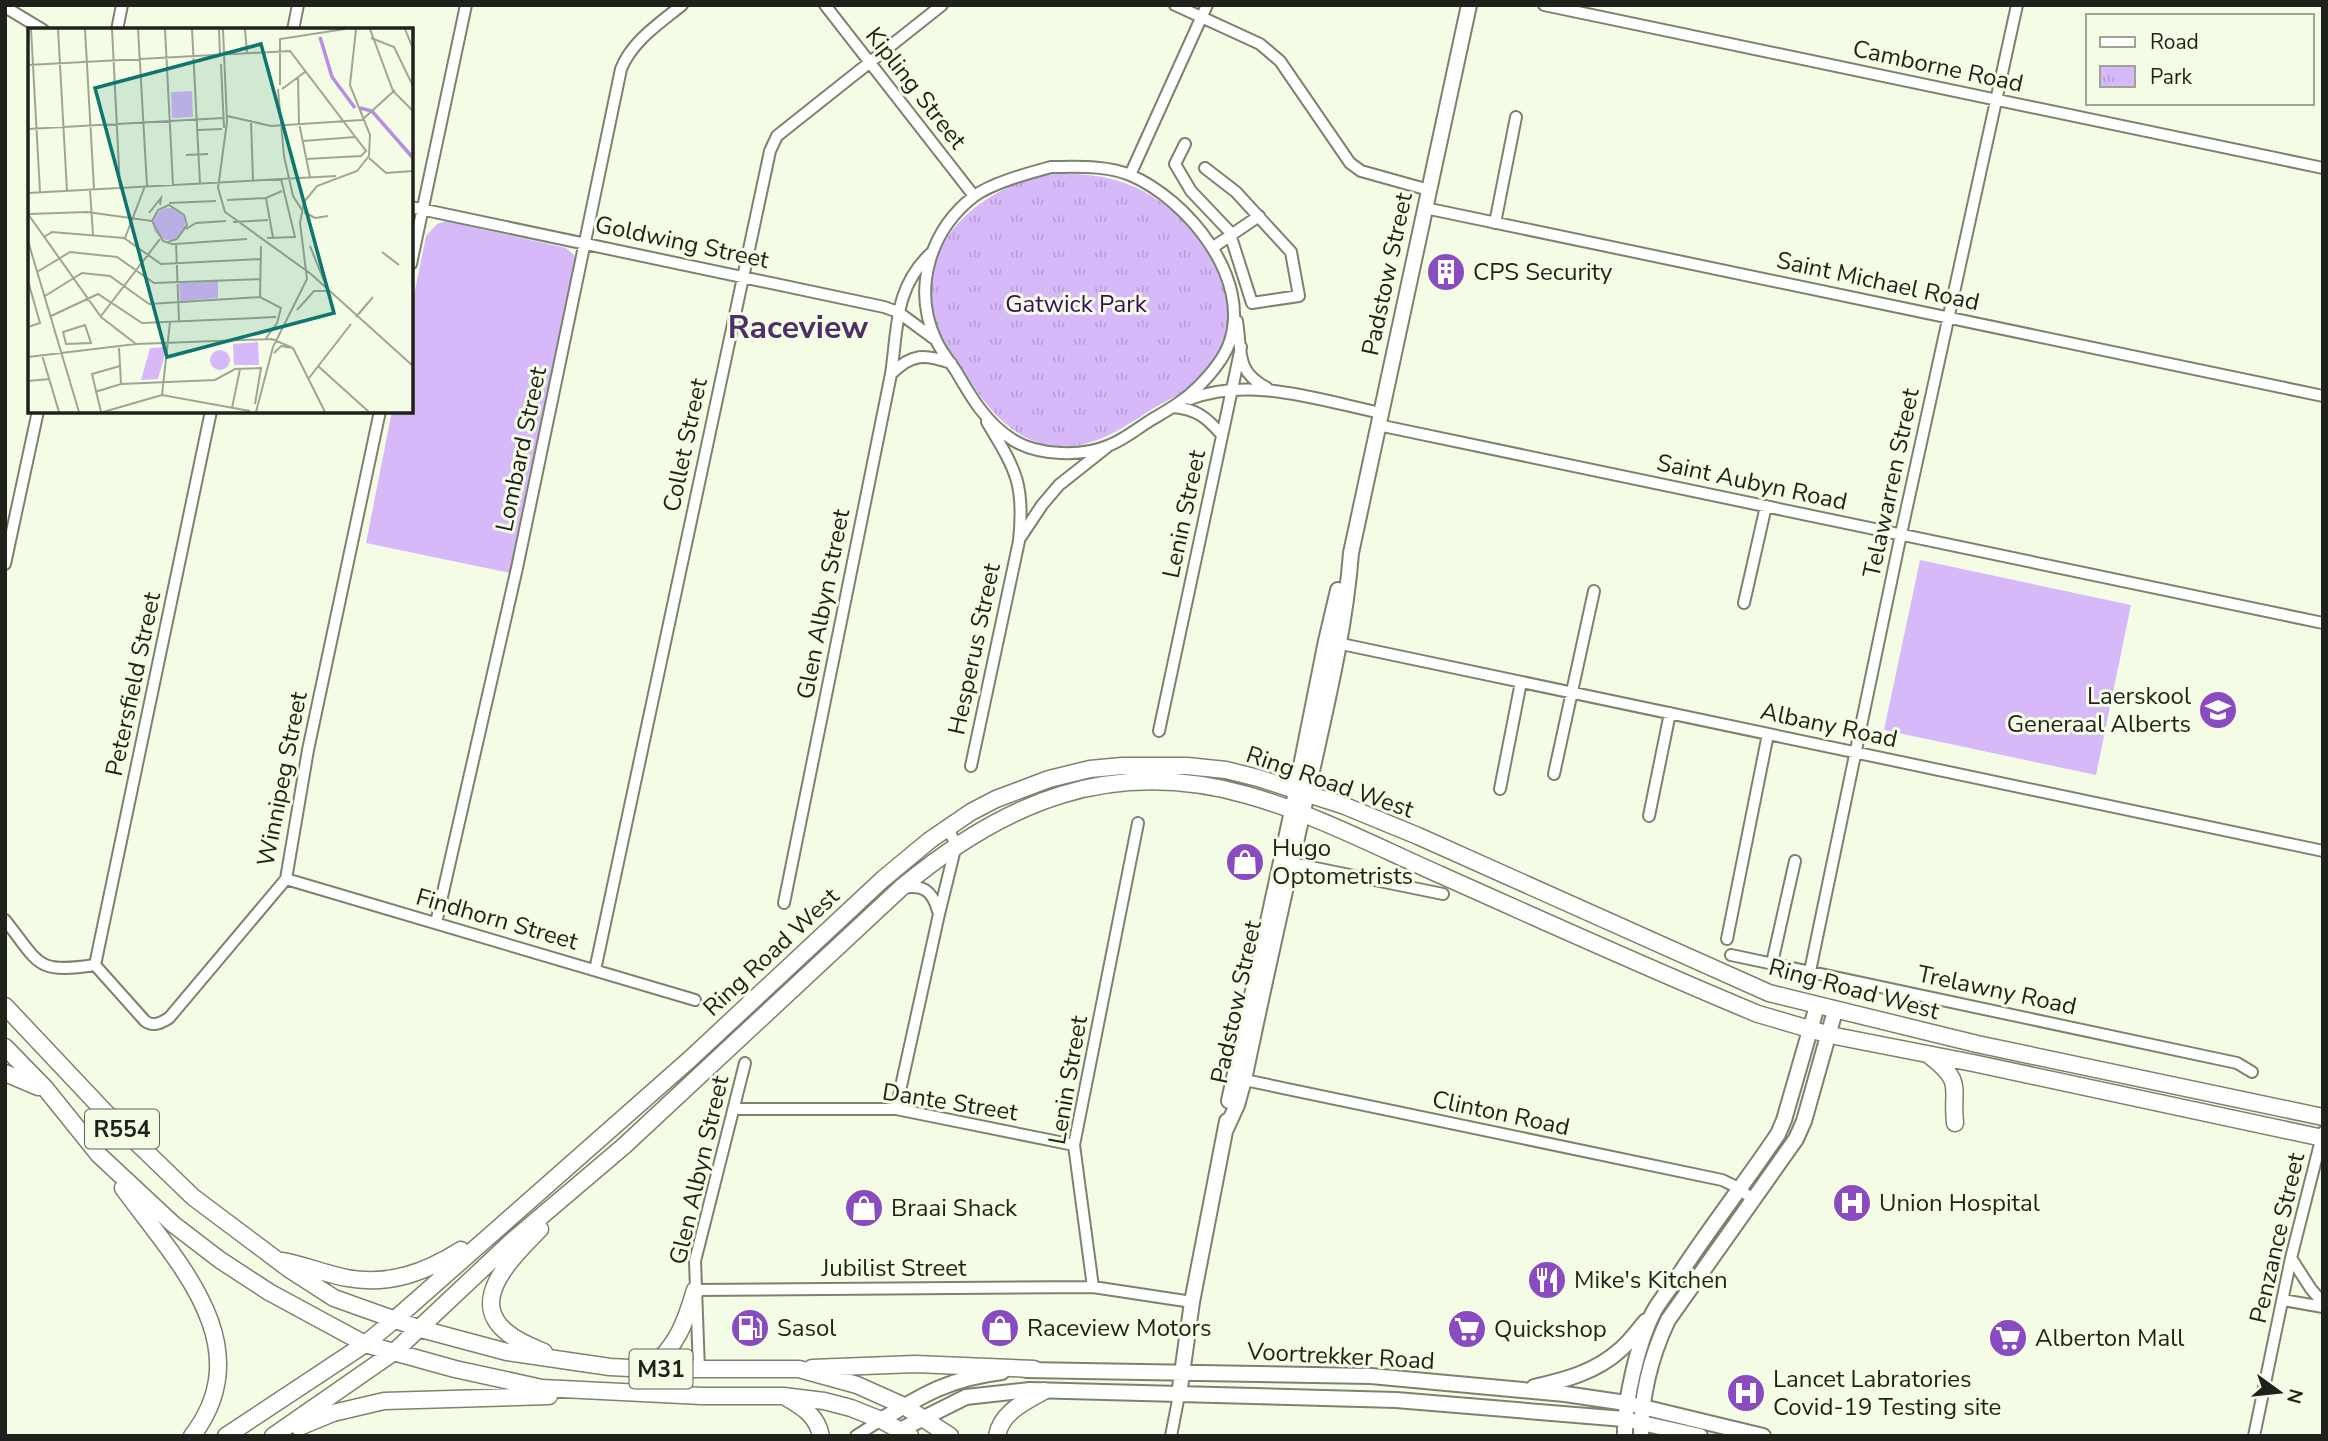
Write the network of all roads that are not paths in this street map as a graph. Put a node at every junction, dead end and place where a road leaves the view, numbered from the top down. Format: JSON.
{"nodes":[{"id":1,"x":122,"y":5,"type":"edge"},
{"id":2,"x":298,"y":5,"type":"edge"},
{"id":3,"x":466,"y":5,"type":"edge"},
{"id":4,"x":682,"y":5,"type":"edge"},
{"id":5,"x":825,"y":5,"type":"edge"},
{"id":6,"x":942,"y":5,"type":"edge"},
{"id":7,"x":1175,"y":5,"type":"edge"},
{"id":8,"x":1207,"y":5,"type":"edge"},
{"id":9,"x":1469,"y":5,"type":"edge"},
{"id":10,"x":1544,"y":5,"type":"edge"},
{"id":11,"x":2017,"y":5,"type":"edge"},
{"id":12,"x":5,"y":8,"type":"edge"},
{"id":13,"x":1202,"y":16,"type":"junction"},
{"id":14,"x":40,"y":28,"type":"edge"},
{"id":15,"x":117,"y":28,"type":"edge"},
{"id":16,"x":293,"y":28,"type":"edge"},
{"id":17,"x":869,"y":61,"type":"junction"},
{"id":18,"x":1997,"y":100,"type":"junction"},
{"id":19,"x":1516,"y":117,"type":"dead end"},
{"id":20,"x":1185,"y":144,"type":"dead end"},
{"id":21,"x":1205,"y":167,"type":"dead end"},
{"id":22,"x":2323,"y":168,"type":"edge"},
{"id":23,"x":1130,"y":175,"type":"junction"},
{"id":24,"x":1429,"y":190,"type":"junction"},
{"id":25,"x":974,"y":196,"type":"junction"},
{"id":26,"x":413,"y":206,"type":"edge"},
{"id":27,"x":1425,"y":208,"type":"junction"},
{"id":28,"x":424,"y":209,"type":"junction"},
{"id":29,"x":1259,"y":216,"type":"junction"},
{"id":30,"x":1495,"y":223,"type":"junction"},
{"id":31,"x":1231,"y":235,"type":"junction"},
{"id":32,"x":585,"y":243,"type":"junction"},
{"id":33,"x":1212,"y":248,"type":"junction"},
{"id":34,"x":930,"y":254,"type":"junction"},
{"id":35,"x":413,"y":256,"type":"edge"},
{"id":36,"x":742,"y":276,"type":"junction"},
{"id":37,"x":1233,"y":298,"type":"junction"},
{"id":38,"x":898,"y":313,"type":"junction"},
{"id":39,"x":1949,"y":317,"type":"junction"},
{"id":40,"x":936,"y":340,"type":"junction"},
{"id":41,"x":1241,"y":347,"type":"junction"},
{"id":42,"x":951,"y":363,"type":"junction"},
{"id":43,"x":891,"y":374,"type":"junction"},
{"id":44,"x":1233,"y":388,"type":"junction"},
{"id":45,"x":1273,"y":391,"type":"junction"},
{"id":46,"x":2323,"y":396,"type":"edge"},
{"id":47,"x":1177,"y":405,"type":"junction"},
{"id":48,"x":977,"y":407,"type":"junction"},
{"id":49,"x":38,"y":413,"type":"edge"},
{"id":50,"x":211,"y":413,"type":"edge"},
{"id":51,"x":380,"y":413,"type":"edge"},
{"id":52,"x":1380,"y":419,"type":"junction"},
{"id":53,"x":1222,"y":435,"type":"junction"},
{"id":54,"x":1109,"y":445,"type":"junction"},
{"id":55,"x":1766,"y":506,"type":"junction"},
{"id":56,"x":1901,"y":534,"type":"junction"},
{"id":57,"x":1018,"y":541,"type":"junction"},
{"id":58,"x":5,"y":564,"type":"edge"},
{"id":59,"x":1594,"y":591,"type":"dead end"},
{"id":60,"x":1744,"y":603,"type":"dead end"},
{"id":61,"x":2323,"y":623,"type":"edge"},
{"id":62,"x":1332,"y":642,"type":"junction"},
{"id":63,"x":1521,"y":682,"type":"junction"},
{"id":64,"x":1573,"y":693,"type":"junction"},
{"id":65,"x":1670,"y":713,"type":"junction"},
{"id":66,"x":1159,"y":731,"type":"dead end"},
{"id":67,"x":1768,"y":734,"type":"junction"},
{"id":68,"x":1856,"y":752,"type":"junction"},
{"id":69,"x":971,"y":766,"type":"dead end"},
{"id":70,"x":1554,"y":774,"type":"dead end"},
{"id":71,"x":1500,"y":789,"type":"dead end"},
{"id":72,"x":1301,"y":791,"type":"junction"},
{"id":73,"x":1297,"y":813,"type":"junction"},
{"id":74,"x":1649,"y":816,"type":"dead end"},
{"id":75,"x":1138,"y":823,"type":"dead end"},
{"id":76,"x":948,"y":828,"type":"junction"},
{"id":77,"x":956,"y":845,"type":"junction"},
{"id":78,"x":2323,"y":851,"type":"edge"},
{"id":79,"x":1795,"y":860,"type":"dead end"},
{"id":80,"x":1291,"y":863,"type":"junction"},
{"id":81,"x":286,"y":879,"type":"junction"},
{"id":82,"x":901,"y":888,"type":"junction"},
{"id":83,"x":1443,"y":894,"type":"dead end"},
{"id":84,"x":784,"y":903,"type":"dead end"},
{"id":85,"x":939,"y":914,"type":"junction"},
{"id":86,"x":5,"y":920,"type":"edge"},
{"id":87,"x":436,"y":923,"type":"junction"},
{"id":88,"x":1727,"y":939,"type":"dead end"},
{"id":89,"x":1731,"y":955,"type":"dead end"},
{"id":90,"x":1773,"y":963,"type":"junction"},
{"id":91,"x":95,"y":965,"type":"junction"},
{"id":92,"x":596,"y":970,"type":"junction"},
{"id":93,"x":1810,"y":971,"type":"junction"},
{"id":94,"x":695,"y":1000,"type":"dead end"},
{"id":95,"x":5,"y":1006,"type":"edge"},
{"id":96,"x":1817,"y":1006,"type":"junction"},
{"id":97,"x":1835,"y":1011,"type":"junction"},
{"id":98,"x":1811,"y":1029,"type":"junction"},
{"id":99,"x":1829,"y":1035,"type":"junction"},
{"id":100,"x":5,"y":1047,"type":"edge"},
{"id":101,"x":1928,"y":1054,"type":"junction"},
{"id":102,"x":745,"y":1063,"type":"dead end"},
{"id":103,"x":2252,"y":1072,"type":"dead end"},
{"id":104,"x":5,"y":1073,"type":"edge"},
{"id":105,"x":1239,"y":1079,"type":"junction"},
{"id":106,"x":59,"y":1104,"type":"junction"},
{"id":107,"x":735,"y":1110,"type":"junction"},
{"id":108,"x":896,"y":1110,"type":"junction"},
{"id":109,"x":2323,"y":1117,"type":"edge"},
{"id":110,"x":1955,"y":1123,"type":"dead end"},
{"id":111,"x":2322,"y":1136,"type":"edge"},
{"id":112,"x":1074,"y":1145,"type":"junction"},
{"id":113,"x":99,"y":1155,"type":"junction"},
{"id":114,"x":1739,"y":1188,"type":"junction"},
{"id":115,"x":572,"y":1189,"type":"junction"},
{"id":116,"x":1754,"y":1201,"type":"junction"},
{"id":117,"x":499,"y":1225,"type":"junction"},
{"id":118,"x":2291,"y":1258,"type":"junction"},
{"id":119,"x":277,"y":1259,"type":"junction"},
{"id":120,"x":1093,"y":1287,"type":"junction"},
{"id":121,"x":695,"y":1290,"type":"junction"},
{"id":122,"x":2283,"y":1300,"type":"junction"},
{"id":123,"x":1192,"y":1302,"type":"junction"},
{"id":124,"x":2323,"y":1305,"type":"edge"},
{"id":125,"x":1654,"y":1311,"type":"junction"},
{"id":126,"x":393,"y":1321,"type":"junction"},
{"id":127,"x":421,"y":1329,"type":"junction"},
{"id":128,"x":365,"y":1344,"type":"junction"},
{"id":129,"x":394,"y":1352,"type":"junction"},
{"id":130,"x":562,"y":1360,"type":"junction"},
{"id":131,"x":650,"y":1369,"type":"junction"},
{"id":132,"x":799,"y":1369,"type":"junction"},
{"id":133,"x":1034,"y":1369,"type":"junction"},
{"id":134,"x":699,"y":1370,"type":"junction"},
{"id":135,"x":1182,"y":1373,"type":"junction"},
{"id":136,"x":1044,"y":1391,"type":"junction"},
{"id":137,"x":1520,"y":1391,"type":"junction"},
{"id":138,"x":590,"y":1392,"type":"junction"},
{"id":139,"x":1179,"y":1395,"type":"junction"},
{"id":140,"x":783,"y":1396,"type":"junction"},
{"id":141,"x":1626,"y":1403,"type":"junction"},
{"id":142,"x":904,"y":1406,"type":"junction"},
{"id":143,"x":1643,"y":1406,"type":"junction"},
{"id":144,"x":922,"y":1418,"type":"junction"},
{"id":145,"x":1624,"y":1419,"type":"junction"},
{"id":146,"x":881,"y":1420,"type":"junction"},
{"id":147,"x":1641,"y":1428,"type":"edge"},
{"id":148,"x":900,"y":1434,"type":"edge"},
{"id":149,"x":273,"y":1435,"type":"edge"},
{"id":150,"x":192,"y":1436,"type":"edge"},
{"id":151,"x":226,"y":1436,"type":"edge"},
{"id":152,"x":821,"y":1436,"type":"edge"},
{"id":153,"x":856,"y":1436,"type":"edge"},
{"id":154,"x":950,"y":1436,"type":"edge"},
{"id":155,"x":997,"y":1436,"type":"edge"},
{"id":156,"x":1171,"y":1436,"type":"edge"},
{"id":157,"x":1625,"y":1436,"type":"edge"},
{"id":158,"x":1700,"y":1436,"type":"edge"},
{"id":159,"x":1763,"y":1436,"type":"edge"},
{"id":160,"x":2254,"y":1436,"type":"edge"}],
"edges":[{"from":1,"to":15,"type":"street"},
{"from":2,"to":16,"type":"street"},
{"from":3,"to":28,"type":"street"},
{"from":4,"to":32,"type":"street","name":"Lombard Street"},
{"from":5,"to":17,"type":"street","name":"Kipling Street"},
{"from":6,"to":17,"type":"street","name":"Collet Street"},
{"from":7,"to":13,"type":"street"},
{"from":8,"to":13,"type":"street"},
{"from":9,"to":24,"type":"street","name":"Padstow Street"},
{"from":10,"to":18,"type":"street","name":"Camborne Road"},
{"from":11,"to":18,"type":"street","name":"Telawarren Street"},
{"from":12,"to":14,"type":"street"},
{"from":13,"to":23,"type":"street"},
{"from":13,"to":24,"type":"street"},
{"from":17,"to":25,"type":"street","name":"Kipling Street"},
{"from":17,"to":36,"type":"street","name":"Collet Street"},
{"from":18,"to":22,"type":"street","name":"Camborne Road"},
{"from":18,"to":39,"type":"street","name":"Telawarren Street"},
{"from":19,"to":30,"type":"street"},
{"from":20,"to":31,"type":"street"},
{"from":21,"to":29,"type":"street"},
{"from":23,"to":25,"type":"street"},
{"from":23,"to":33,"type":"street"},
{"from":24,"to":27,"type":"street","name":"Padstow Street"},
{"from":25,"to":34,"type":"street"},
{"from":26,"to":28,"type":"street","name":"Goldwing Street"},
{"from":27,"to":30,"type":"street","name":"Saint Michael Road"},
{"from":27,"to":52,"type":"street","name":"Padstow Street"},
{"from":28,"to":32,"type":"street","name":"Goldwing Street"},
{"from":28,"to":35,"type":"street"},
{"from":29,"to":31,"type":"street"},
{"from":29,"to":31,"type":"street"},
{"from":30,"to":39,"type":"street","name":"Saint Michael Road"},
{"from":31,"to":33,"type":"street"},
{"from":32,"to":36,"type":"street","name":"Goldwing Street"},
{"from":32,"to":87,"type":"street","name":"Lombard Street"},
{"from":33,"to":37,"type":"street"},
{"from":34,"to":38,"type":"street","name":"Glen Albyn Street"},
{"from":34,"to":40,"type":"street"},
{"from":36,"to":38,"type":"street","name":"Goldwing Street"},
{"from":36,"to":92,"type":"street","name":"Collet Street"},
{"from":37,"to":41,"type":"street"},
{"from":37,"to":47,"type":"street"},
{"from":38,"to":40,"type":"street","name":"Goldwing Street"},
{"from":38,"to":43,"type":"street","name":"Glen Albyn Street"},
{"from":39,"to":46,"type":"street","name":"Saint Michael Road"},
{"from":39,"to":56,"type":"street","name":"Telawarren Street"},
{"from":40,"to":42,"type":"street","name":"Hesperus Street"},
{"from":41,"to":44,"type":"street","name":"Lenin Street"},
{"from":41,"to":45,"type":"street"},
{"from":42,"to":43,"type":"street"},
{"from":42,"to":48,"type":"street","name":"Hesperus Street"},
{"from":43,"to":84,"type":"street","name":"Glen Albyn Street"},
{"from":44,"to":45,"type":"street","name":"Saint Aubyn Road"},
{"from":44,"to":47,"type":"street","name":"Saint Aubyn Road"},
{"from":44,"to":53,"type":"street","name":"Lenin Street"},
{"from":45,"to":52,"type":"street","name":"Saint Aubyn Road"},
{"from":47,"to":53,"type":"street"},
{"from":47,"to":54,"type":"street"},
{"from":48,"to":54,"type":"street"},
{"from":48,"to":57,"type":"street","name":"Hesperus Street"},
{"from":49,"to":58,"type":"street"},
{"from":50,"to":91,"type":"street","name":"Petersfield Street"},
{"from":51,"to":81,"type":"street","name":"Winnipeg Street"},
{"from":52,"to":55,"type":"street","name":"Saint Aubyn Road"},
{"from":52,"to":62,"type":"street","name":"Padstow Street"},
{"from":53,"to":66,"type":"street","name":"Lenin Street"},
{"from":54,"to":57,"type":"street","name":"Hesperus Street"},
{"from":55,"to":56,"type":"street","name":"Saint Aubyn Road"},
{"from":55,"to":60,"type":"street"},
{"from":56,"to":61,"type":"street","name":"Saint Aubyn Road"},
{"from":56,"to":68,"type":"street","name":"Telawarren Street"},
{"from":57,"to":69,"type":"street","name":"Hesperus Street"},
{"from":59,"to":64,"type":"street"},
{"from":62,"to":63,"type":"street","name":"Albany Road"},
{"from":62,"to":72,"type":"street","name":"Padstow Street"},
{"from":63,"to":64,"type":"street","name":"Albany Road"},
{"from":63,"to":71,"type":"street"},
{"from":64,"to":65,"type":"street","name":"Albany Road"},
{"from":64,"to":70,"type":"street"},
{"from":65,"to":67,"type":"street","name":"Albany Road"},
{"from":65,"to":74,"type":"street"},
{"from":67,"to":68,"type":"street","name":"Albany Road"},
{"from":67,"to":88,"type":"street"},
{"from":68,"to":78,"type":"street","name":"Albany Road"},
{"from":68,"to":93,"type":"street","name":"Telawarren Street"},
{"from":72,"to":73,"type":"street","name":"Padstow Street"},
{"from":72,"to":76,"type":"main road","name":"Ring Road West"},
{"from":72,"to":96,"type":"main road","name":"Ring Road West"},
{"from":73,"to":77,"type":"main road","name":"Ring Road West"},
{"from":73,"to":80,"type":"street","name":"Padstow Street"},
{"from":73,"to":98,"type":"main road","name":"Ring Road West"},
{"from":73,"to":105,"type":"street","name":"Padstow Street"},
{"from":75,"to":112,"type":"street","name":"Lenin Street"},
{"from":76,"to":77,"type":"street"},
{"from":76,"to":117,"type":"main road","name":"Ring Road West"},
{"from":77,"to":82,"type":"main road","name":"Ring Road West"},
{"from":77,"to":85,"type":"street"},
{"from":79,"to":90,"type":"street"},
{"from":80,"to":83,"type":"street"},
{"from":80,"to":105,"type":"street","name":"Padstow Street"},
{"from":81,"to":87,"type":"street","name":"Findhorn Street"},
{"from":81,"to":91,"type":"street","name":"Winnipeg Street"},
{"from":82,"to":85,"type":"street"},
{"from":82,"to":115,"type":"main road","name":"Ring Road West"},
{"from":85,"to":108,"type":"street"},
{"from":86,"to":91,"type":"street"},
{"from":87,"to":92,"type":"street","name":"Findhorn Street"},
{"from":89,"to":90,"type":"street","name":"Trelawny Road"},
{"from":90,"to":93,"type":"street","name":"Trelawny Road"},
{"from":92,"to":94,"type":"street","name":"Findhorn Street"},
{"from":93,"to":103,"type":"street","name":"Trelawny Road"},
{"from":95,"to":119,"type":"main road","number":"R554"},
{"from":96,"to":97,"type":"main road","name":"Ring Road West"},
{"from":96,"to":98,"type":"street"},
{"from":97,"to":99,"type":"street"},
{"from":97,"to":109,"type":"main road","name":"Ring Road West"},
{"from":98,"to":99,"type":"main road","name":"Ring Road West"},
{"from":98,"to":114,"type":"street"},
{"from":99,"to":101,"type":"main road","name":"Ring Road West"},
{"from":99,"to":116,"type":"street"},
{"from":100,"to":106,"type":"main road","number":"R554"},
{"from":101,"to":110,"type":"main road"},
{"from":101,"to":111,"type":"main road","name":"Ring Road West"},
{"from":102,"to":107,"type":"street","name":"Glen Albyn Street"},
{"from":104,"to":106,"type":"main road"},
{"from":105,"to":114,"type":"street","name":"Clinton Road"},
{"from":105,"to":123,"type":"street","name":"Padstow Street"},
{"from":106,"to":113,"type":"main road","number":"R554"},
{"from":107,"to":108,"type":"street","name":"Dante Street"},
{"from":107,"to":121,"type":"street","name":"Glen Albyn Street"},
{"from":108,"to":112,"type":"street","name":"Dante Street"},
{"from":111,"to":118,"type":"street","name":"Penzance Street"},
{"from":112,"to":120,"type":"street","name":"Lenin Street"},
{"from":113,"to":128,"type":"main road","number":"R554"},
{"from":113,"to":150,"type":"main road"},
{"from":114,"to":116,"type":"street","name":"Clinton Road"},
{"from":114,"to":125,"type":"street"},
{"from":115,"to":127,"type":"main road","name":"Ring Road West"},
{"from":115,"to":130,"type":"main road"},
{"from":116,"to":143,"type":"street"},
{"from":117,"to":119,"type":"main road"},
{"from":117,"to":126,"type":"main road","name":"Ring Road West"},
{"from":118,"to":122,"type":"street","name":"Penzance Street"},
{"from":118,"to":124,"type":"street"},
{"from":119,"to":126,"type":"main road","number":"R554"},
{"from":120,"to":121,"type":"street","name":"Jubilist Street"},
{"from":120,"to":123,"type":"street"},
{"from":121,"to":131,"type":"main road"},
{"from":121,"to":134,"type":"street","name":"Glen Albyn Street"},
{"from":122,"to":124,"type":"street"},
{"from":122,"to":160,"type":"street","name":"Penzance Street"},
{"from":123,"to":135,"type":"street","name":"Padstow Street"},
{"from":125,"to":137,"type":"street"},
{"from":125,"to":141,"type":"street"},
{"from":126,"to":127,"type":"main road","number":"R554"},
{"from":126,"to":128,"type":"main road","name":"Ring Road West"},
{"from":127,"to":129,"type":"main road","name":"Ring Road West"},
{"from":127,"to":130,"type":"main road","number":"M31"},
{"from":128,"to":129,"type":"main road","number":"R554"},
{"from":128,"to":151,"type":"main road","name":"Ring Road West"},
{"from":129,"to":138,"type":"main road","number":"M31"},
{"from":129,"to":149,"type":"main road","name":"Ring Road West"},
{"from":130,"to":131,"type":"main road","number":"M31"},
{"from":131,"to":134,"type":"main road","number":"M31"},
{"from":132,"to":133,"type":"main road"},
{"from":132,"to":134,"type":"main road","number":"M31"},
{"from":132,"to":142,"type":"main road","number":"M31"},
{"from":133,"to":135,"type":"street","name":"Voortrekker Road"},
{"from":133,"to":142,"type":"street","name":"Voortrekker Road"},
{"from":135,"to":137,"type":"street","name":"Voortrekker Road"},
{"from":135,"to":139,"type":"street","name":"Padstow Street"},
{"from":136,"to":139,"type":"street","name":"Voortrekker Road","number":"M31"},
{"from":136,"to":144,"type":"street","name":"Voortrekker Road","number":"M31"},
{"from":136,"to":155,"type":"main road"},
{"from":137,"to":141,"type":"street","name":"Voortrekker Road"},
{"from":138,"to":140,"type":"main road","number":"M31"},
{"from":138,"to":149,"type":"main road"},
{"from":139,"to":145,"type":"street","name":"Voortrekker Road","number":"M31"},
{"from":139,"to":156,"type":"street","name":"Padstow Street"},
{"from":140,"to":146,"type":"main road","number":"M31"},
{"from":140,"to":152,"type":"main road"},
{"from":141,"to":143,"type":"street","name":"Voortrekker Road"},
{"from":141,"to":145,"type":"street"},
{"from":142,"to":144,"type":"main road","number":"M31"},
{"from":142,"to":146,"type":"street","name":"Voortrekker Road"},
{"from":143,"to":147,"type":"street"},
{"from":143,"to":159,"type":"street","name":"Voortrekker Road"},
{"from":144,"to":148,"type":"street","name":"Voortrekker Road","number":"M31"},
{"from":144,"to":154,"type":"main road"},
{"from":145,"to":147,"type":"street","name":"Voortrekker Road","number":"M31"},
{"from":145,"to":157,"type":"street"},
{"from":146,"to":148,"type":"main road","number":"M31"},
{"from":146,"to":153,"type":"street"},
{"from":147,"to":158,"type":"street","name":"Voortrekker Road","number":"M31"}]}
